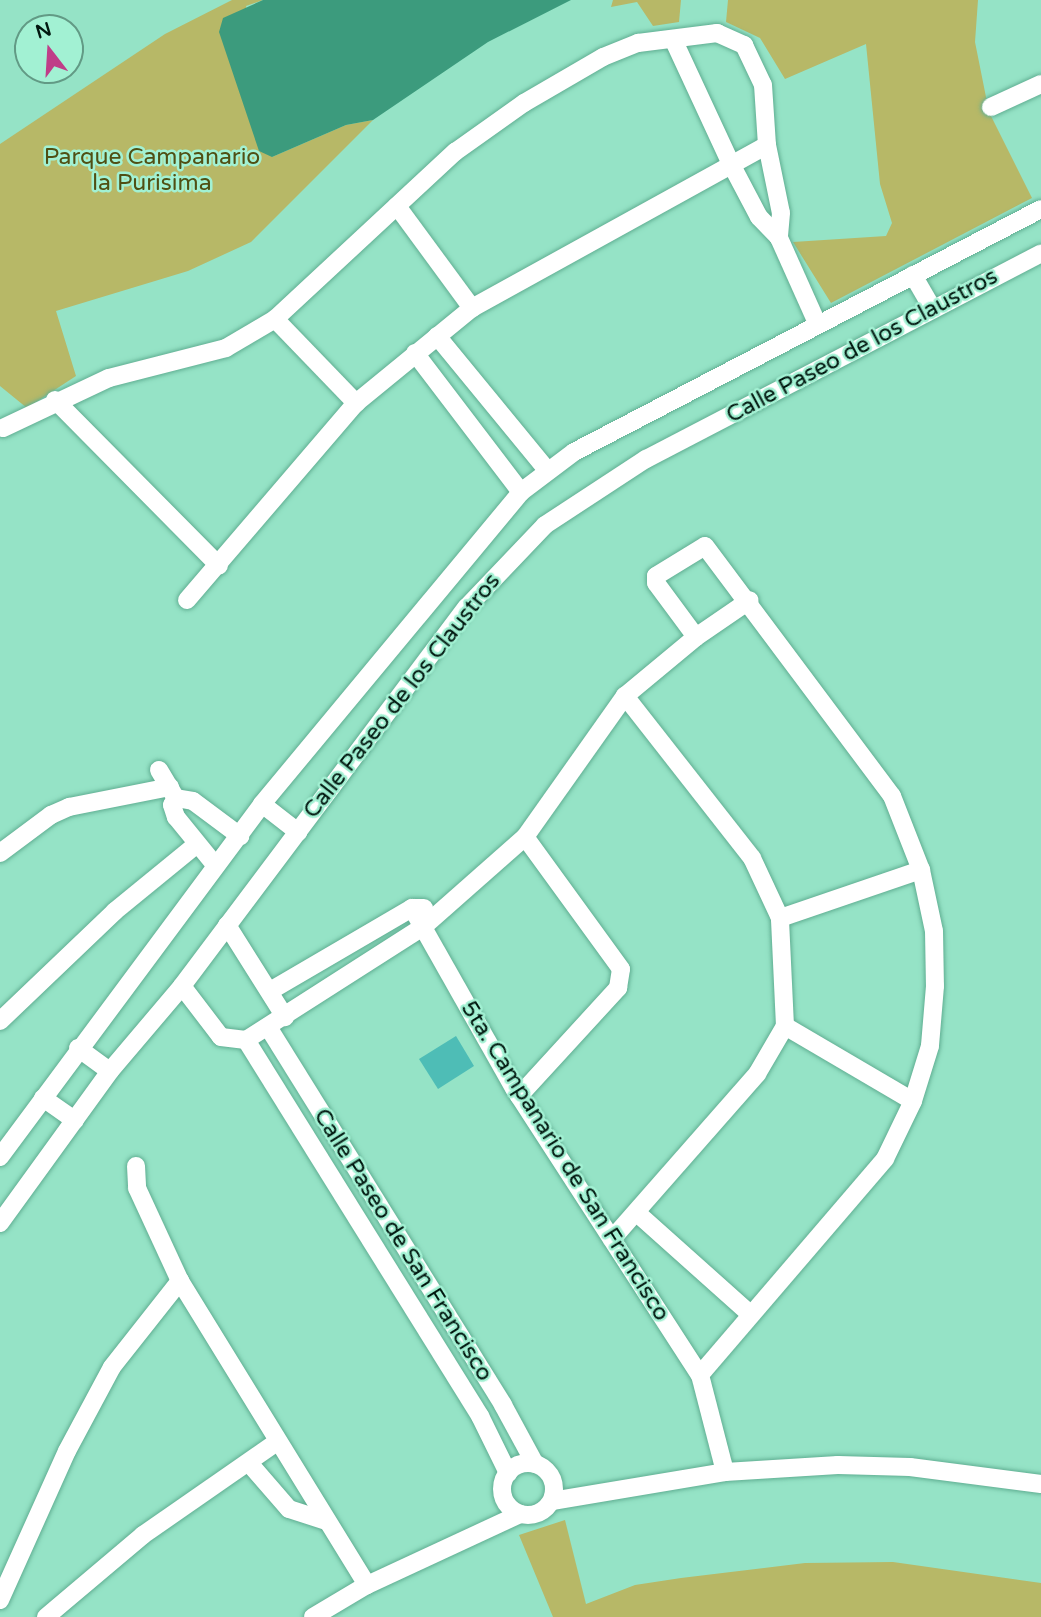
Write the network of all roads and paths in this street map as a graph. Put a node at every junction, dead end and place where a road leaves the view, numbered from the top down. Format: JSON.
{"nodes":[{"id":1,"x":673,"y":39,"type":"junction"},
{"id":2,"x":1041,"y":84,"type":"edge"},
{"id":3,"x":992,"y":107,"type":"dead end"},
{"id":4,"x":767,"y":145,"type":"junction"},
{"id":5,"x":730,"y":162,"type":"junction"},
{"id":6,"x":397,"y":206,"type":"junction"},
{"id":7,"x":1041,"y":209,"type":"edge"},
{"id":8,"x":779,"y":238,"type":"junction"},
{"id":9,"x":1041,"y":253,"type":"edge"},
{"id":10,"x":913,"y":275,"type":"junction"},
{"id":11,"x":472,"y":308,"type":"junction"},
{"id":12,"x":933,"y":309,"type":"junction"},
{"id":13,"x":275,"y":319,"type":"junction"},
{"id":14,"x":817,"y":323,"type":"junction"},
{"id":15,"x":436,"y":336,"type":"junction"},
{"id":16,"x":415,"y":353,"type":"junction"},
{"id":17,"x":55,"y":400,"type":"junction"},
{"id":18,"x":356,"y":403,"type":"junction"},
{"id":19,"x":3,"y":428,"type":"dead end"},
{"id":20,"x":547,"y":470,"type":"junction"},
{"id":21,"x":521,"y":492,"type":"junction"},
{"id":22,"x":219,"y":566,"type":"junction"},
{"id":23,"x":187,"y":600,"type":"dead end"},
{"id":24,"x":750,"y":600,"type":"junction"},
{"id":25,"x":696,"y":637,"type":"junction"},
{"id":26,"x":625,"y":696,"type":"junction"},
{"id":27,"x":159,"y":770,"type":"dead end"},
{"id":28,"x":173,"y":793,"type":"junction"},
{"id":29,"x":262,"y":804,"type":"junction"},
{"id":30,"x":298,"y":832,"type":"junction"},
{"id":31,"x":240,"y":836,"type":"junction"},
{"id":32,"x":525,"y":837,"type":"junction"},
{"id":33,"x":196,"y":845,"type":"junction"},
{"id":34,"x":0,"y":853,"type":"edge"},
{"id":35,"x":216,"y":866,"type":"junction"},
{"id":36,"x":921,"y":870,"type":"junction"},
{"id":37,"x":442,"y":907,"type":"junction"},
{"id":38,"x":412,"y":908,"type":"junction"},
{"id":39,"x":780,"y":918,"type":"junction"},
{"id":40,"x":227,"y":925,"type":"junction"},
{"id":41,"x":423,"y":927,"type":"junction"},
{"id":42,"x":182,"y":986,"type":"junction"},
{"id":43,"x":270,"y":991,"type":"junction"},
{"id":44,"x":285,"y":1017,"type":"junction"},
{"id":45,"x":0,"y":1021,"type":"edge"},
{"id":46,"x":785,"y":1026,"type":"junction"},
{"id":47,"x":268,"y":1027,"type":"junction"},
{"id":48,"x":246,"y":1040,"type":"junction"},
{"id":49,"x":78,"y":1048,"type":"junction"},
{"id":50,"x":110,"y":1071,"type":"junction"},
{"id":51,"x":519,"y":1096,"type":"junction"},
{"id":52,"x":43,"y":1098,"type":"junction"},
{"id":53,"x":913,"y":1101,"type":"junction"},
{"id":54,"x":75,"y":1120,"type":"junction"},
{"id":55,"x":0,"y":1157,"type":"edge"},
{"id":56,"x":136,"y":1166,"type":"dead end"},
{"id":57,"x":637,"y":1213,"type":"junction"},
{"id":58,"x":0,"y":1223,"type":"edge"},
{"id":59,"x":398,"y":1237,"type":"junction"},
{"id":60,"x":612,"y":1239,"type":"junction"},
{"id":61,"x":375,"y":1250,"type":"junction"},
{"id":62,"x":180,"y":1281,"type":"junction"},
{"id":63,"x":750,"y":1314,"type":"junction"},
{"id":64,"x":700,"y":1375,"type":"junction"},
{"id":65,"x":277,"y":1442,"type":"junction"},
{"id":66,"x":249,"y":1463,"type":"junction"},
{"id":67,"x":535,"y":1464,"type":"junction"},
{"id":68,"x":724,"y":1472,"type":"junction"},
{"id":69,"x":508,"y":1473,"type":"junction"},
{"id":70,"x":1041,"y":1484,"type":"edge"},
{"id":71,"x":552,"y":1501,"type":"junction"},
{"id":72,"x":520,"y":1514,"type":"junction"},
{"id":73,"x":326,"y":1521,"type":"junction"},
{"id":74,"x":367,"y":1585,"type":"junction"},
{"id":75,"x":0,"y":1600,"type":"edge"},
{"id":76,"x":46,"y":1617,"type":"edge"},
{"id":77,"x":313,"y":1617,"type":"edge"}],
"edges":[{"from":1,"to":4,"type":"street"},
{"from":1,"to":5,"type":"street"},
{"from":1,"to":6,"type":"street"},
{"from":2,"to":3,"type":"street"},
{"from":4,"to":5,"type":"street"},
{"from":4,"to":8,"type":"street"},
{"from":5,"to":8,"type":"street"},
{"from":5,"to":11,"type":"street"},
{"from":6,"to":11,"type":"street"},
{"from":6,"to":13,"type":"street"},
{"from":7,"to":10,"type":"street","name":"Calle Paseo de los Claustros"},
{"from":8,"to":14,"type":"street"},
{"from":9,"to":12,"type":"street","name":"Calle Paseo de los Claustros"},
{"from":10,"to":12,"type":"street"},
{"from":10,"to":14,"type":"street","name":"Calle Paseo de los Claustros"},
{"from":11,"to":15,"type":"street"},
{"from":12,"to":30,"type":"street","name":"Calle Paseo de los Claustros"},
{"from":13,"to":17,"type":"street"},
{"from":13,"to":18,"type":"street"},
{"from":14,"to":20,"type":"street","name":"Calle Paseo de los Claustros"},
{"from":15,"to":16,"type":"street"},
{"from":15,"to":20,"type":"street"},
{"from":16,"to":18,"type":"street"},
{"from":16,"to":21,"type":"street"},
{"from":17,"to":19,"type":"street"},
{"from":17,"to":22,"type":"street"},
{"from":18,"to":22,"type":"street"},
{"from":20,"to":21,"type":"street","name":"Calle Paseo de los Claustros"},
{"from":21,"to":29,"type":"street","name":"Calle Paseo de los Claustros"},
{"from":22,"to":23,"type":"street"},
{"from":24,"to":25,"type":"street"},
{"from":24,"to":25,"type":"street"},
{"from":24,"to":36,"type":"street"},
{"from":25,"to":26,"type":"street"},
{"from":26,"to":32,"type":"street"},
{"from":26,"to":39,"type":"street"},
{"from":27,"to":28,"type":"street"},
{"from":28,"to":31,"type":"street"},
{"from":28,"to":33,"type":"street"},
{"from":28,"to":34,"type":"street"},
{"from":29,"to":30,"type":"street"},
{"from":29,"to":31,"type":"street","name":"Calle Paseo de los Claustros"},
{"from":30,"to":40,"type":"street","name":"Calle Paseo de los Claustros"},
{"from":31,"to":35,"type":"street","name":"Calle Paseo de los Claustros"},
{"from":32,"to":37,"type":"street"},
{"from":32,"to":51,"type":"street"},
{"from":33,"to":35,"type":"street"},
{"from":33,"to":45,"type":"street"},
{"from":35,"to":49,"type":"street","name":"Calle Paseo de los Claustros"},
{"from":36,"to":39,"type":"street"},
{"from":36,"to":53,"type":"street"},
{"from":37,"to":38,"type":"street"},
{"from":37,"to":41,"type":"street"},
{"from":38,"to":41,"type":"street","name":"5ta. Campanario de San Francisco"},
{"from":38,"to":43,"type":"street"},
{"from":39,"to":46,"type":"street"},
{"from":40,"to":42,"type":"street","name":"Calle Paseo de los Claustros"},
{"from":40,"to":43,"type":"street"},
{"from":41,"to":44,"type":"street"},
{"from":41,"to":51,"type":"street","name":"5ta. Campanario de San Francisco"},
{"from":42,"to":48,"type":"street"},
{"from":42,"to":50,"type":"street","name":"Calle Paseo de los Claustros"},
{"from":43,"to":44,"type":"street"},
{"from":44,"to":47,"type":"street"},
{"from":46,"to":53,"type":"street"},
{"from":46,"to":57,"type":"street"},
{"from":47,"to":48,"type":"street"},
{"from":47,"to":59,"type":"street","name":"Calle Paseo de San Francisco"},
{"from":48,"to":61,"type":"street","name":"Calle Paseo de San Francisco"},
{"from":49,"to":50,"type":"street"},
{"from":49,"to":52,"type":"street","name":"Calle Paseo de los Claustros"},
{"from":50,"to":54,"type":"street","name":"Calle Paseo de los Claustros"},
{"from":51,"to":60,"type":"street","name":"5ta. Campanario de San Francisco"},
{"from":52,"to":54,"type":"street"},
{"from":52,"to":55,"type":"street","name":"Calle Paseo de los Claustros"},
{"from":53,"to":63,"type":"street"},
{"from":54,"to":58,"type":"street","name":"Calle Paseo de los Claustros"},
{"from":56,"to":62,"type":"street"},
{"from":57,"to":60,"type":"street"},
{"from":57,"to":63,"type":"street"},
{"from":59,"to":61,"type":"street"},
{"from":59,"to":67,"type":"street","name":"Calle Paseo de San Francisco"},
{"from":60,"to":64,"type":"street","name":"5ta. Campanario de San Francisco"},
{"from":61,"to":69,"type":"street","name":"Calle Paseo de San Francisco"},
{"from":62,"to":65,"type":"street"},
{"from":62,"to":75,"type":"street"},
{"from":63,"to":64,"type":"street"},
{"from":64,"to":68,"type":"street","name":"5ta. Campanario de San Francisco"},
{"from":65,"to":66,"type":"street"},
{"from":65,"to":73,"type":"street"},
{"from":66,"to":73,"type":"street"},
{"from":66,"to":76,"type":"street"},
{"from":67,"to":69,"type":"street"},
{"from":67,"to":71,"type":"street"},
{"from":68,"to":70,"type":"street"},
{"from":68,"to":71,"type":"street"},
{"from":69,"to":72,"type":"street"},
{"from":71,"to":72,"type":"street"},
{"from":72,"to":74,"type":"street"},
{"from":73,"to":74,"type":"street"},
{"from":74,"to":77,"type":"street"}]}
